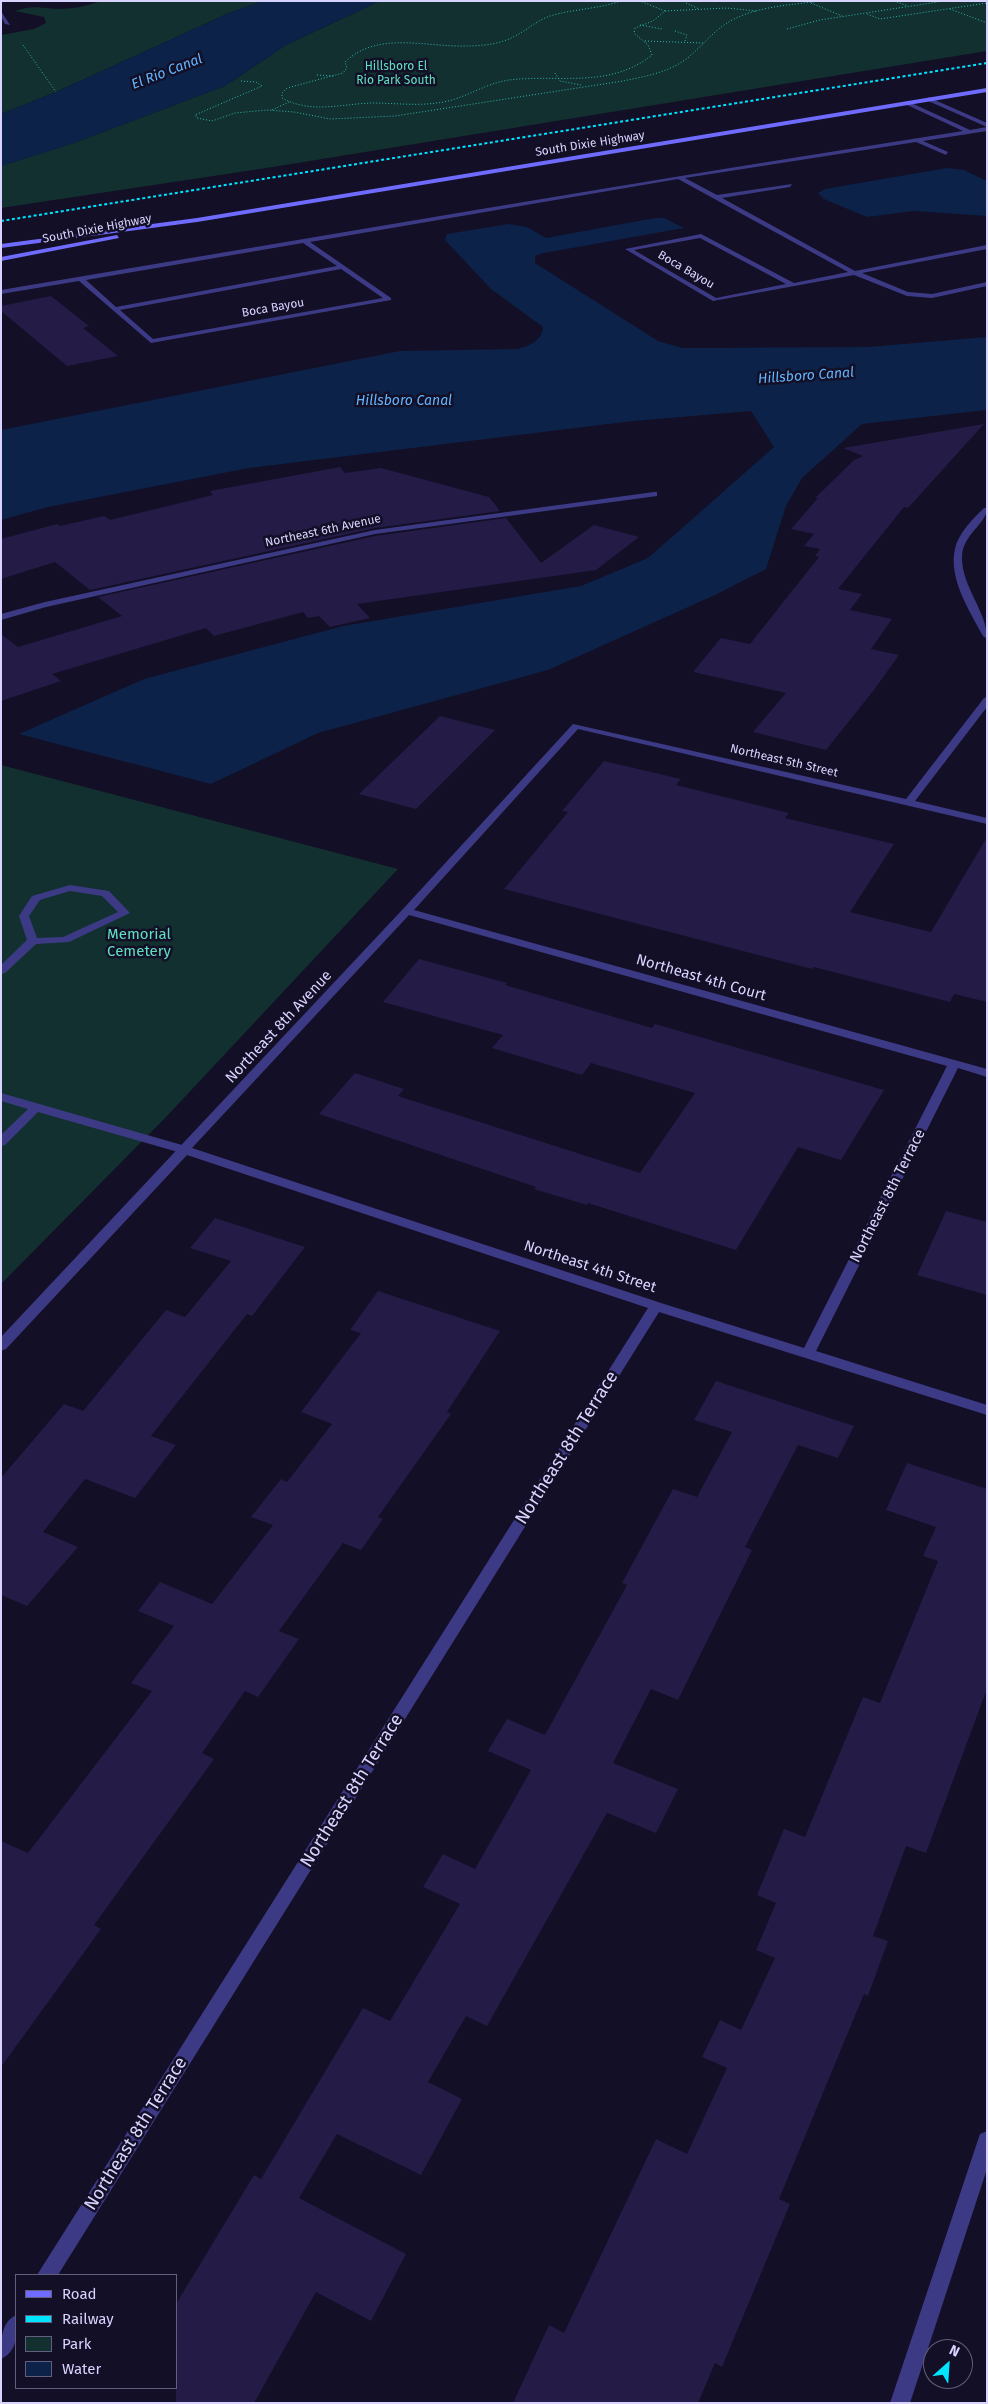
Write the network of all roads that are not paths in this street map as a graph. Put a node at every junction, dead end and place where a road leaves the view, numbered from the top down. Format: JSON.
{"nodes":[{"id":1,"x":1,"y":12,"type":"edge"},
{"id":2,"x":8,"y":24,"type":"road end"},
{"id":3,"x":987,"y":90,"type":"edge"},
{"id":4,"x":928,"y":99,"type":"junction"},
{"id":5,"x":907,"y":103,"type":"junction"},
{"id":6,"x":985,"y":129,"type":"edge"},
{"id":7,"x":968,"y":132,"type":"junction"},
{"id":8,"x":915,"y":140,"type":"junction"},
{"id":9,"x":946,"y":153,"type":"dead end"},
{"id":10,"x":679,"y":177,"type":"junction"},
{"id":11,"x":790,"y":185,"type":"dead end"},
{"id":12,"x":717,"y":197,"type":"junction"},
{"id":13,"x":197,"y":220,"type":"junction"},
{"id":14,"x":303,"y":240,"type":"junction"},
{"id":15,"x":1,"y":246,"type":"edge"},
{"id":16,"x":987,"y":247,"type":"edge"},
{"id":17,"x":1,"y":259,"type":"edge"},
{"id":18,"x":342,"y":267,"type":"junction"},
{"id":19,"x":854,"y":273,"type":"junction"},
{"id":20,"x":80,"y":278,"type":"junction"},
{"id":21,"x":987,"y":284,"type":"edge"},
{"id":22,"x":792,"y":285,"type":"junction"},
{"id":23,"x":1,"y":292,"type":"edge"},
{"id":24,"x":114,"y":309,"type":"junction"},
{"id":25,"x":654,"y":494,"type":"dead end"},
{"id":26,"x":987,"y":510,"type":"edge"},
{"id":27,"x":1,"y":617,"type":"edge"},
{"id":28,"x":987,"y":636,"type":"edge"},
{"id":29,"x":987,"y":700,"type":"edge"},
{"id":30,"x":576,"y":726,"type":"joint"},
{"id":31,"x":909,"y":802,"type":"junction"},
{"id":32,"x":987,"y":821,"type":"edge"},
{"id":33,"x":407,"y":912,"type":"junction"},
{"id":34,"x":33,"y":941,"type":"junction"},
{"id":35,"x":1,"y":972,"type":"edge"},
{"id":36,"x":954,"y":1064,"type":"junction"},
{"id":37,"x":987,"y":1073,"type":"edge"},
{"id":38,"x":1,"y":1097,"type":"edge"},
{"id":39,"x":35,"y":1108,"type":"junction"},
{"id":40,"x":1,"y":1142,"type":"edge"},
{"id":41,"x":185,"y":1150,"type":"junction"},
{"id":42,"x":656,"y":1306,"type":"junction"},
{"id":43,"x":1,"y":1346,"type":"edge"},
{"id":44,"x":808,"y":1354,"type":"junction"},
{"id":45,"x":987,"y":1410,"type":"edge"},
{"id":46,"x":987,"y":2140,"type":"edge"},
{"id":47,"x":48,"y":2274,"type":"edge"},
{"id":48,"x":15,"y":2327,"type":"edge"},
{"id":49,"x":1,"y":2349,"type":"edge"},
{"id":50,"x":900,"y":2403,"type":"edge"}],
"edges":[{"from":1,"to":2,"type":"street"},
{"from":3,"to":4,"type":"main road","name":"South Dixie Highway"},
{"from":4,"to":5,"type":"main road","name":"South Dixie Highway"},
{"from":4,"to":6,"type":"street"},
{"from":5,"to":7,"type":"street"},
{"from":5,"to":13,"type":"main road","name":"South Dixie Highway"},
{"from":6,"to":7,"type":"street"},
{"from":7,"to":8,"type":"street"},
{"from":8,"to":9,"type":"street"},
{"from":8,"to":10,"type":"street"},
{"from":10,"to":12,"type":"street","name":"Boca Bayou"},
{"from":10,"to":14,"type":"street"},
{"from":11,"to":12,"type":"street"},
{"from":12,"to":19,"type":"street","name":"Boca Bayou"},
{"from":13,"to":15,"type":"main road","name":"South Dixie Highway"},
{"from":13,"to":17,"type":"main road","name":"South Dixie Highway"},
{"from":14,"to":18,"type":"street","name":"Boca Bayou"},
{"from":14,"to":20,"type":"street"},
{"from":16,"to":19,"type":"street","name":"Boca Bayou"},
{"from":18,"to":24,"type":"street"},
{"from":18,"to":24,"type":"street","name":"Boca Bayou"},
{"from":19,"to":21,"type":"street","name":"Boca Bayou"},
{"from":19,"to":22,"type":"street","name":"Boca Bayou"},
{"from":20,"to":23,"type":"street"},
{"from":20,"to":24,"type":"street","name":"Boca Bayou"},
{"from":22,"to":22,"type":"street","name":"Boca Bayou"},
{"from":25,"to":27,"type":"street","name":"Northeast 6th Avenue"},
{"from":26,"to":28,"type":"street"},
{"from":29,"to":31,"type":"street"},
{"from":30,"to":31,"type":"street","name":"Northeast 5th Street"},
{"from":30,"to":33,"type":"street","name":"Northeast 8th Avenue"},
{"from":31,"to":32,"type":"street","name":"Northeast 5th Street"},
{"from":33,"to":36,"type":"street","name":"Northeast 4th Court"},
{"from":33,"to":41,"type":"street","name":"Northeast 8th Avenue"},
{"from":34,"to":34,"type":"street"},
{"from":34,"to":35,"type":"street"},
{"from":36,"to":37,"type":"street","name":"Northeast 4th Court"},
{"from":36,"to":44,"type":"street","name":"Northeast 8th Terrace"},
{"from":38,"to":39,"type":"street","name":"Northeast 4th Street"},
{"from":39,"to":40,"type":"street"},
{"from":39,"to":41,"type":"street","name":"Northeast 4th Street"},
{"from":41,"to":42,"type":"street","name":"Northeast 4th Street"},
{"from":41,"to":43,"type":"street","name":"Northeast 8th Avenue"},
{"from":42,"to":44,"type":"street","name":"Northeast 4th Street"},
{"from":42,"to":47,"type":"street","name":"Northeast 8th Terrace"},
{"from":44,"to":45,"type":"street","name":"Northeast 4th Street"},
{"from":46,"to":50,"type":"street"},
{"from":48,"to":49,"type":"street"}]}
